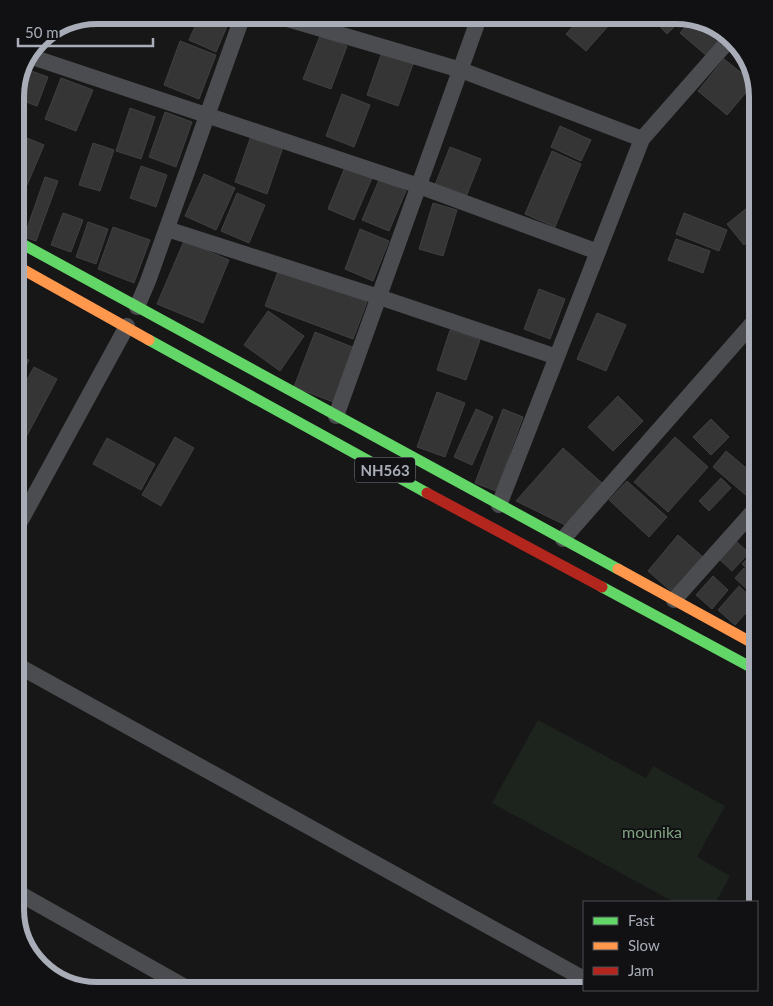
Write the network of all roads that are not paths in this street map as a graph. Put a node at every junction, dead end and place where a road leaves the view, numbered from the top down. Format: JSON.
{"nodes":[{"id":1,"x":240,"y":24,"type":"edge"},
{"id":2,"x":305,"y":24,"type":"edge"},
{"id":3,"x":477,"y":24,"type":"edge"},
{"id":4,"x":726,"y":43,"type":"edge"},
{"id":5,"x":36,"y":57,"type":"edge"},
{"id":6,"x":461,"y":70,"type":"junction"},
{"id":7,"x":208,"y":114,"type":"junction"},
{"id":8,"x":642,"y":139,"type":"junction"},
{"id":9,"x":419,"y":186,"type":"junction"},
{"id":10,"x":167,"y":229,"type":"junction"},
{"id":11,"x":24,"y":245,"type":"edge"},
{"id":12,"x":598,"y":252,"type":"junction"},
{"id":13,"x":24,"y":269,"type":"edge"},
{"id":14,"x":379,"y":297,"type":"junction"},
{"id":15,"x":137,"y":307,"type":"junction"},
{"id":16,"x":127,"y":326,"type":"junction"},
{"id":17,"x":749,"y":327,"type":"edge"},
{"id":18,"x":557,"y":357,"type":"junction"},
{"id":19,"x":336,"y":416,"type":"junction"},
{"id":20,"x":499,"y":505,"type":"junction"},
{"id":21,"x":24,"y":515,"type":"edge"},
{"id":22,"x":749,"y":516,"type":"edge"},
{"id":23,"x":563,"y":540,"type":"junction"},
{"id":24,"x":674,"y":600,"type":"junction"},
{"id":25,"x":749,"y":641,"type":"edge"},
{"id":26,"x":749,"y":666,"type":"edge"},
{"id":27,"x":24,"y":669,"type":"edge"},
{"id":28,"x":24,"y":897,"type":"edge"},
{"id":29,"x":176,"y":982,"type":"edge"},
{"id":30,"x":579,"y":982,"type":"edge"}],
"edges":[{"from":1,"to":7,"type":"street"},
{"from":2,"to":6,"type":"street"},
{"from":3,"to":6,"type":"street"},
{"from":4,"to":8,"type":"street"},
{"from":5,"to":7,"type":"street"},
{"from":6,"to":8,"type":"street"},
{"from":6,"to":9,"type":"street"},
{"from":7,"to":9,"type":"street"},
{"from":7,"to":10,"type":"street"},
{"from":8,"to":12,"type":"street"},
{"from":9,"to":12,"type":"street"},
{"from":9,"to":14,"type":"street"},
{"from":10,"to":14,"type":"street"},
{"from":10,"to":15,"type":"street"},
{"from":11,"to":15,"type":"highway","number":"NH563"},
{"from":12,"to":18,"type":"street"},
{"from":13,"to":16,"type":"highway","number":"NH563"},
{"from":14,"to":18,"type":"street"},
{"from":14,"to":19,"type":"street"},
{"from":15,"to":19,"type":"highway","number":"NH563"},
{"from":16,"to":21,"type":"street"},
{"from":16,"to":26,"type":"highway","number":"NH563"},
{"from":17,"to":23,"type":"street"},
{"from":18,"to":20,"type":"street"},
{"from":19,"to":20,"type":"highway","number":"NH563"},
{"from":20,"to":23,"type":"highway","number":"NH563"},
{"from":22,"to":24,"type":"street"},
{"from":23,"to":24,"type":"highway","number":"NH563"},
{"from":24,"to":25,"type":"highway","number":"NH563"},
{"from":27,"to":30,"type":"street"},
{"from":28,"to":29,"type":"street"}]}
